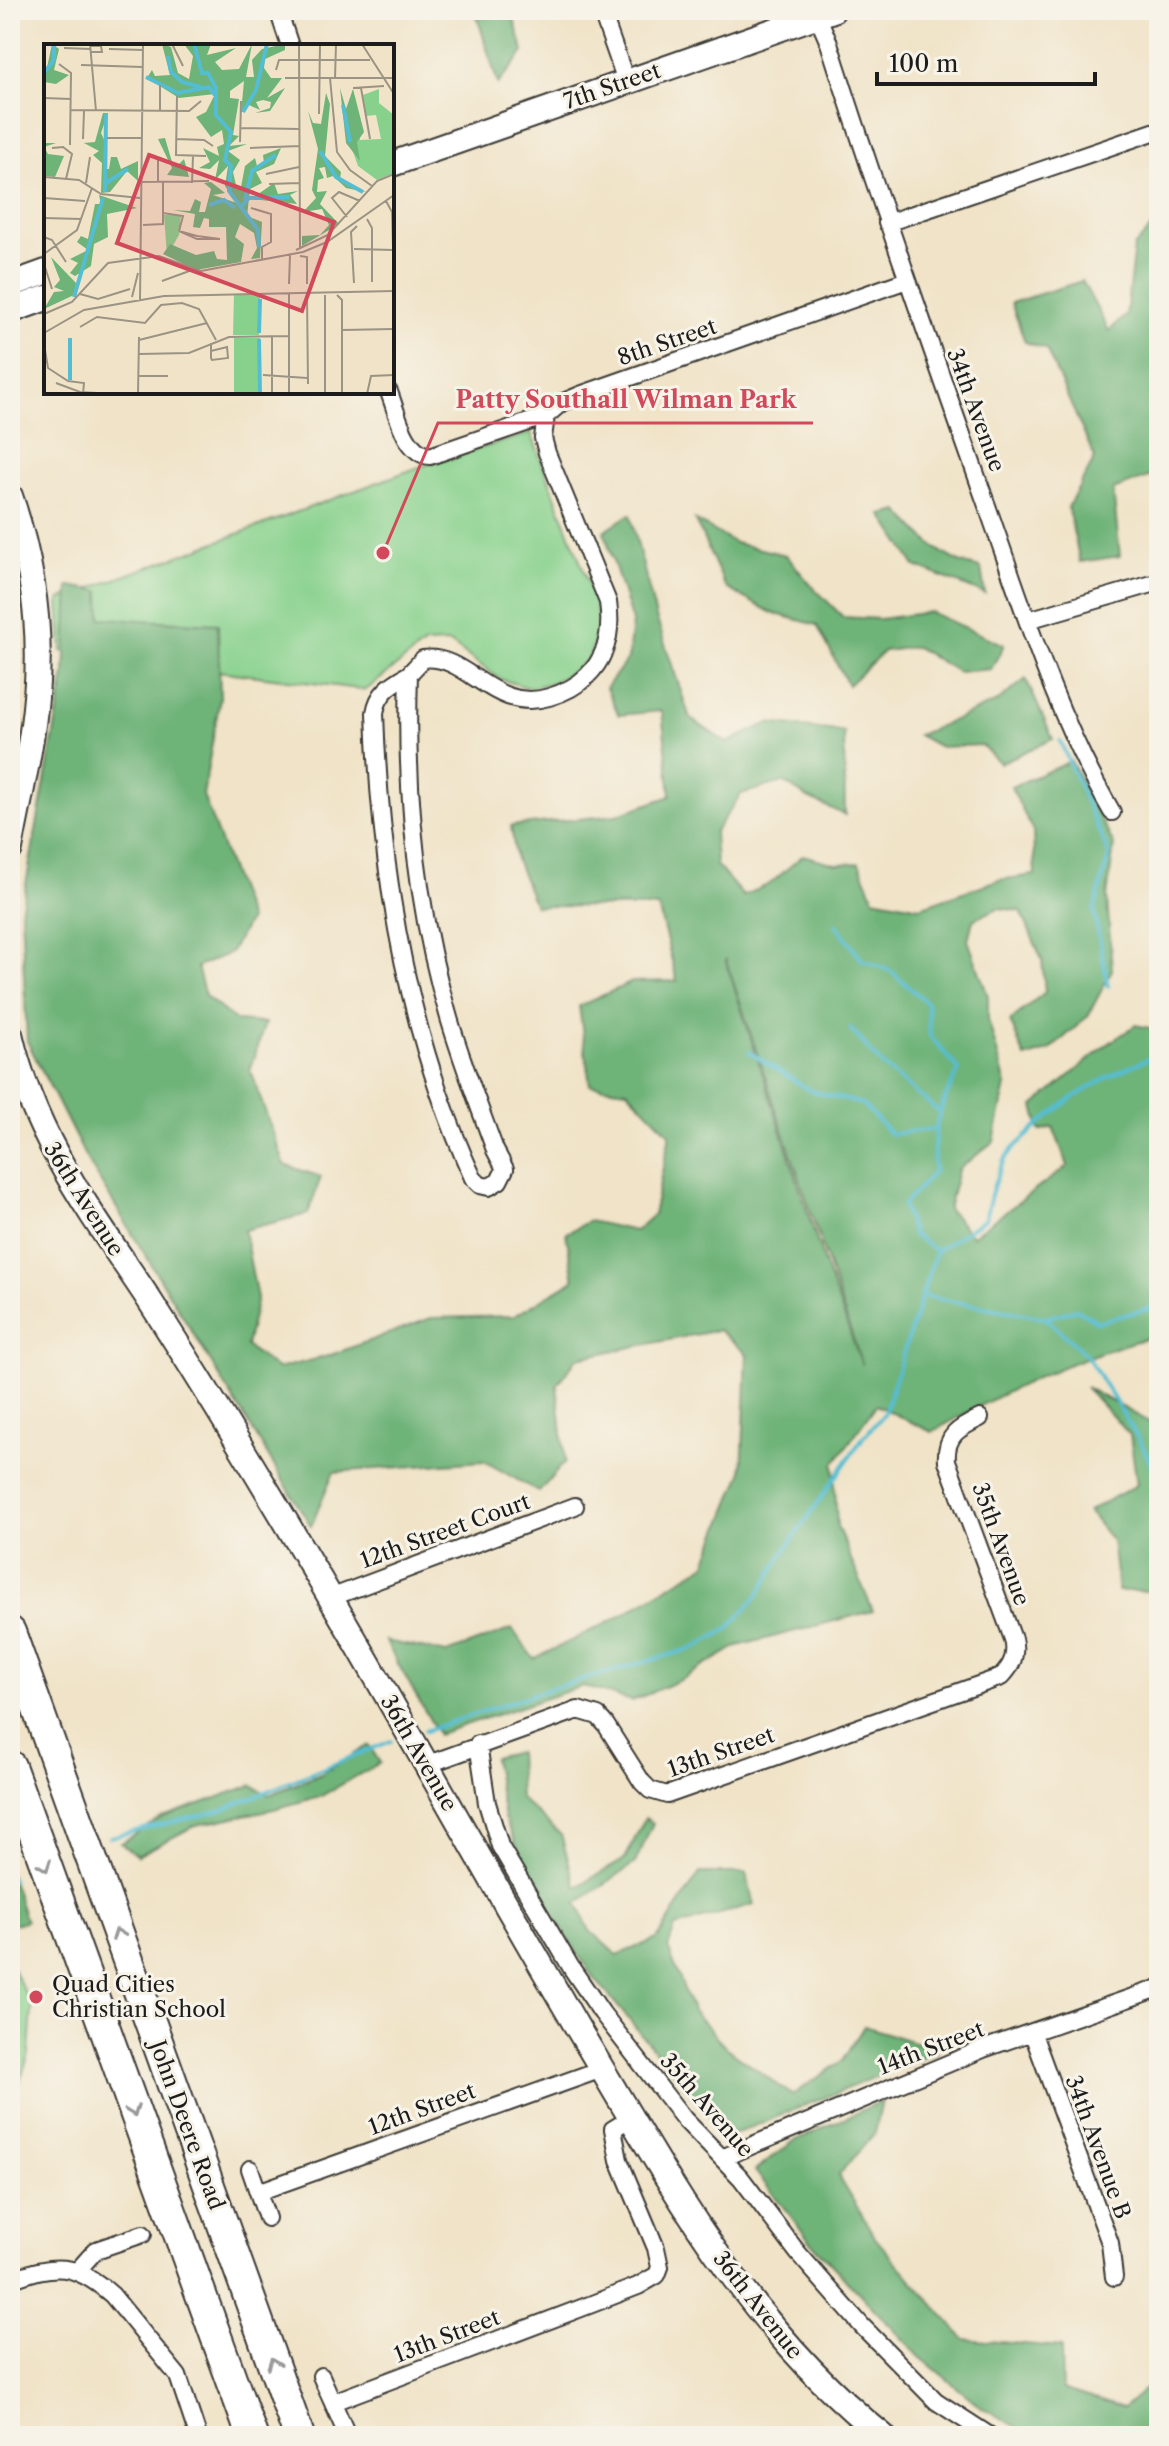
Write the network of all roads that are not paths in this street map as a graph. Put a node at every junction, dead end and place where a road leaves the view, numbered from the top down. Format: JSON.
{"nodes":[{"id":1,"x":278,"y":10,"type":"edge"},
{"id":2,"x":601,"y":10,"type":"edge"},
{"id":3,"x":825,"y":13,"type":"edge"},
{"id":4,"x":289,"y":44,"type":"edge"},
{"id":5,"x":626,"y":81,"type":"junction"},
{"id":6,"x":1159,"y":130,"type":"edge"},
{"id":7,"x":394,"y":163,"type":"edge"},
{"id":8,"x":887,"y":223,"type":"junction"},
{"id":9,"x":44,"y":273,"type":"edge"},
{"id":10,"x":907,"y":280,"type":"junction"},
{"id":11,"x":10,"y":285,"type":"edge"},
{"id":12,"x":44,"y":299,"type":"edge"},
{"id":13,"x":10,"y":311,"type":"edge"},
{"id":14,"x":390,"y":394,"type":"edge"},
{"id":15,"x":546,"y":416,"type":"junction"},
{"id":16,"x":10,"y":496,"type":"edge"},
{"id":17,"x":1159,"y":582,"type":"edge"},
{"id":18,"x":1028,"y":620,"type":"junction"},
{"id":19,"x":409,"y":674,"type":"junction"},
{"id":20,"x":1112,"y":812,"type":"dead end"},
{"id":21,"x":10,"y":849,"type":"edge"},
{"id":22,"x":395,"y":917,"type":"junction"},
{"id":23,"x":428,"y":925,"type":"junction"},
{"id":24,"x":10,"y":1034,"type":"edge"},
{"id":25,"x":980,"y":1418,"type":"dead end"},
{"id":26,"x":575,"y":1506,"type":"dead end"},
{"id":27,"x":330,"y":1598,"type":"junction"},
{"id":28,"x":10,"y":1632,"type":"edge"},
{"id":29,"x":1012,"y":1663,"type":"joint"},
{"id":30,"x":478,"y":1744,"type":"junction"},
{"id":31,"x":426,"y":1765,"type":"junction"},
{"id":32,"x":10,"y":1766,"type":"edge"},
{"id":33,"x":1159,"y":1988,"type":"edge"},
{"id":34,"x":1033,"y":2034,"type":"junction"},
{"id":35,"x":602,"y":2069,"type":"junction"},
{"id":36,"x":631,"y":2118,"type":"junction"},
{"id":37,"x":722,"y":2158,"type":"junction"},
{"id":38,"x":250,"y":2169,"type":"dead end"},
{"id":39,"x":258,"y":2192,"type":"junction"},
{"id":40,"x":267,"y":2218,"type":"dead end"},
{"id":41,"x":143,"y":2234,"type":"dead end"},
{"id":42,"x":78,"y":2270,"type":"junction"},
{"id":43,"x":1114,"y":2277,"type":"dead end"},
{"id":44,"x":10,"y":2280,"type":"edge"},
{"id":45,"x":321,"y":2376,"type":"dead end"},
{"id":46,"x":333,"y":2402,"type":"junction"},
{"id":47,"x":344,"y":2428,"type":"dead end"},
{"id":48,"x":198,"y":2436,"type":"edge"},
{"id":49,"x":252,"y":2436,"type":"edge"},
{"id":50,"x":299,"y":2436,"type":"edge"},
{"id":51,"x":883,"y":2436,"type":"edge"},
{"id":52,"x":990,"y":2436,"type":"edge"}],
"edges":[{"from":1,"to":4,"type":"street"},
{"from":2,"to":5,"type":"street"},
{"from":3,"to":5,"type":"street","name":"7th Street"},
{"from":3,"to":8,"type":"street","name":"34th Avenue"},
{"from":5,"to":7,"type":"street","name":"7th Street"},
{"from":6,"to":8,"type":"street"},
{"from":8,"to":10,"type":"street","name":"34th Avenue"},
{"from":9,"to":11,"type":"street"},
{"from":10,"to":15,"type":"street","name":"8th Street"},
{"from":10,"to":18,"type":"street","name":"34th Avenue"},
{"from":12,"to":13,"type":"street"},
{"from":14,"to":15,"type":"street","name":"8th Street"},
{"from":15,"to":19,"type":"street"},
{"from":16,"to":21,"type":"street"},
{"from":17,"to":18,"type":"street"},
{"from":18,"to":20,"type":"street","name":"34th Avenue"},
{"from":19,"to":22,"type":"street"},
{"from":19,"to":23,"type":"street"},
{"from":22,"to":23,"type":"street"},
{"from":22,"to":23,"type":"street"},
{"from":24,"to":27,"type":"street","name":"36th Avenue"},
{"from":25,"to":29,"type":"street","name":"35th Avenue"},
{"from":26,"to":27,"type":"street","name":"12th Street Court"},
{"from":27,"to":31,"type":"street","name":"36th Avenue"},
{"from":50,"to":28,"type":"highway","name":"John Deere Road","one_way":true},
{"from":29,"to":30,"type":"street","name":"13th Street"},
{"from":30,"to":31,"type":"street","name":"13th Street"},
{"from":30,"to":37,"type":"street","name":"35th Avenue"},
{"from":31,"to":35,"type":"street","name":"36th Avenue"},
{"from":32,"to":49,"type":"highway","name":"John Deere Road","one_way":true},
{"from":33,"to":34,"type":"street","name":"14th Street"},
{"from":34,"to":37,"type":"street","name":"14th Street"},
{"from":34,"to":43,"type":"street","name":"34th Avenue B"},
{"from":35,"to":36,"type":"street","name":"36th Avenue"},
{"from":35,"to":39,"type":"street","name":"12th Street"},
{"from":36,"to":46,"type":"street","name":"13th Street"},
{"from":36,"to":51,"type":"street","name":"36th Avenue"},
{"from":37,"to":52,"type":"street","name":"35th Avenue"},
{"from":38,"to":39,"type":"street"},
{"from":39,"to":40,"type":"street"},
{"from":41,"to":42,"type":"street"},
{"from":42,"to":44,"type":"street"},
{"from":42,"to":48,"type":"street"},
{"from":45,"to":46,"type":"street"},
{"from":46,"to":47,"type":"street"}]}
